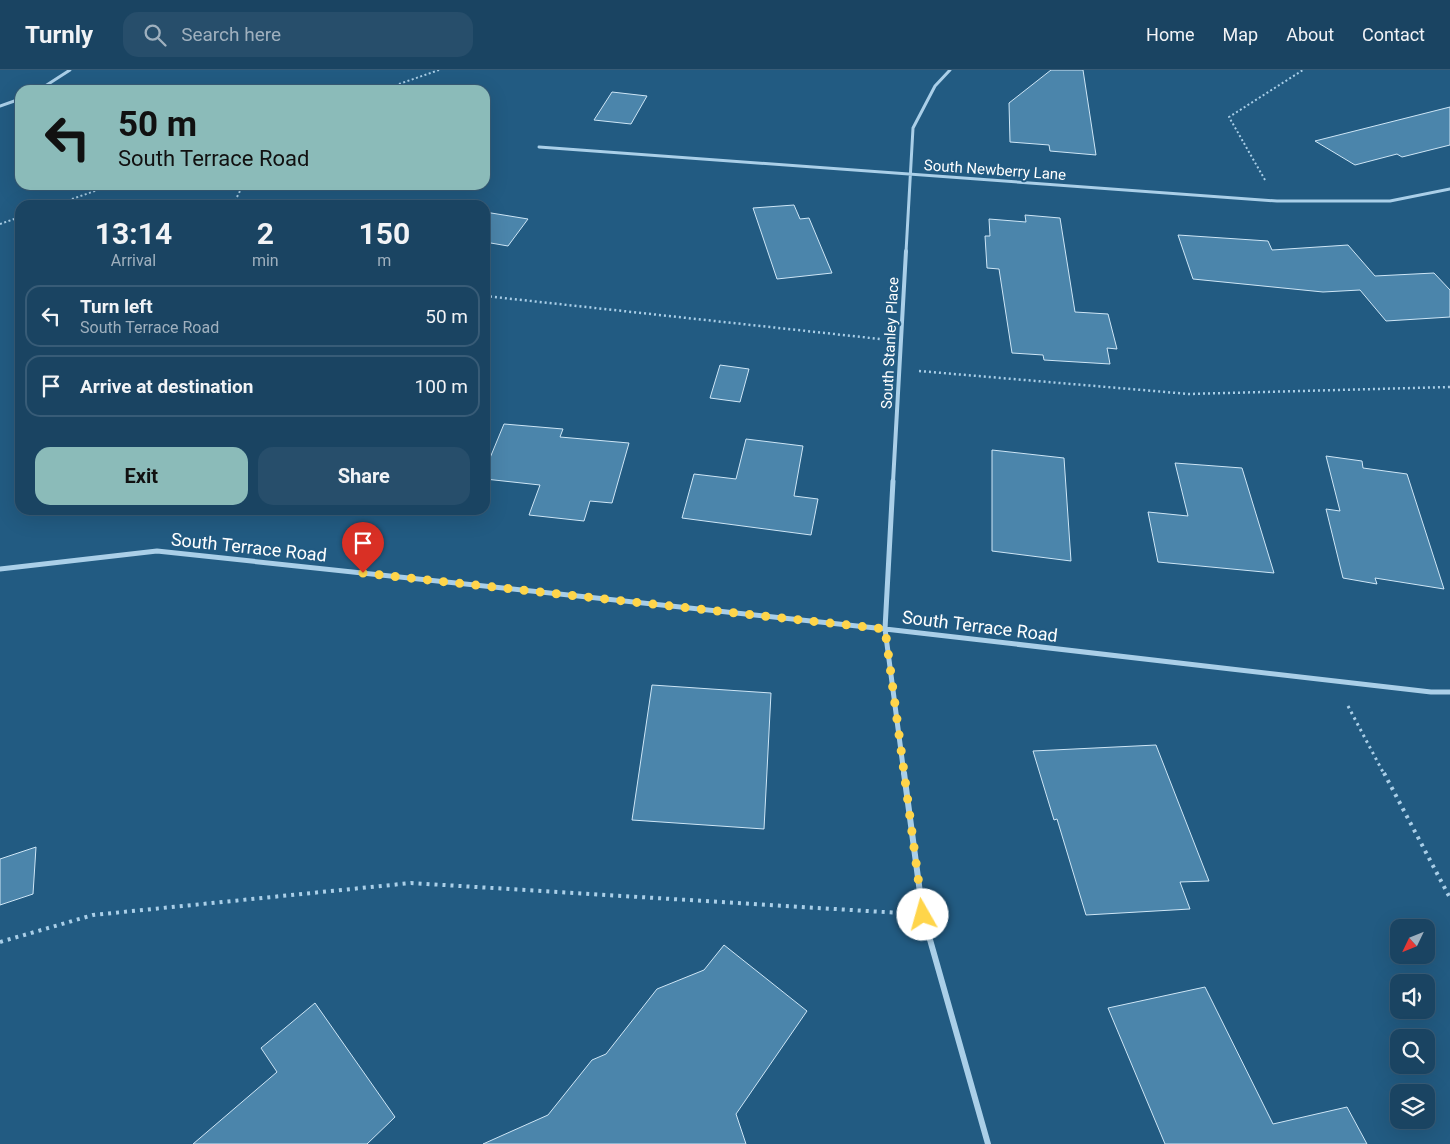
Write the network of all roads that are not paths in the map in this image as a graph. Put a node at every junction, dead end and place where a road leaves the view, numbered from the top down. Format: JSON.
{"nodes":[{"id":1,"x":70,"y":70,"type":"edge"},
{"id":2,"x":950,"y":70,"type":"edge"},
{"id":3,"x":48,"y":85,"type":"edge"},
{"id":4,"x":15,"y":101,"type":"edge"},
{"id":5,"x":0,"y":106,"type":"edge"},
{"id":6,"x":539,"y":148,"type":"dead end"},
{"id":7,"x":910,"y":176,"type":"junction"},
{"id":8,"x":1450,"y":189,"type":"edge"},
{"id":9,"x":0,"y":570,"type":"edge"},
{"id":10,"x":885,"y":629,"type":"junction"},
{"id":11,"x":1450,"y":692,"type":"edge"},
{"id":12,"x":988,"y":1144,"type":"edge"}],
"edges":[{"from":1,"to":3,"type":"street"},
{"from":2,"to":7,"type":"street","name":"South Stanley Place"},
{"from":4,"to":5,"type":"street"},
{"from":6,"to":7,"type":"street","name":"South Newberry Lane"},
{"from":7,"to":8,"type":"street","name":"South Newberry Lane"},
{"from":7,"to":10,"type":"street","name":"South Stanley Place"},
{"from":9,"to":10,"type":"street","name":"South Terrace Road"},
{"from":10,"to":11,"type":"street","name":"South Terrace Road"},
{"from":10,"to":12,"type":"street","name":"South Stanley Place"}]}
